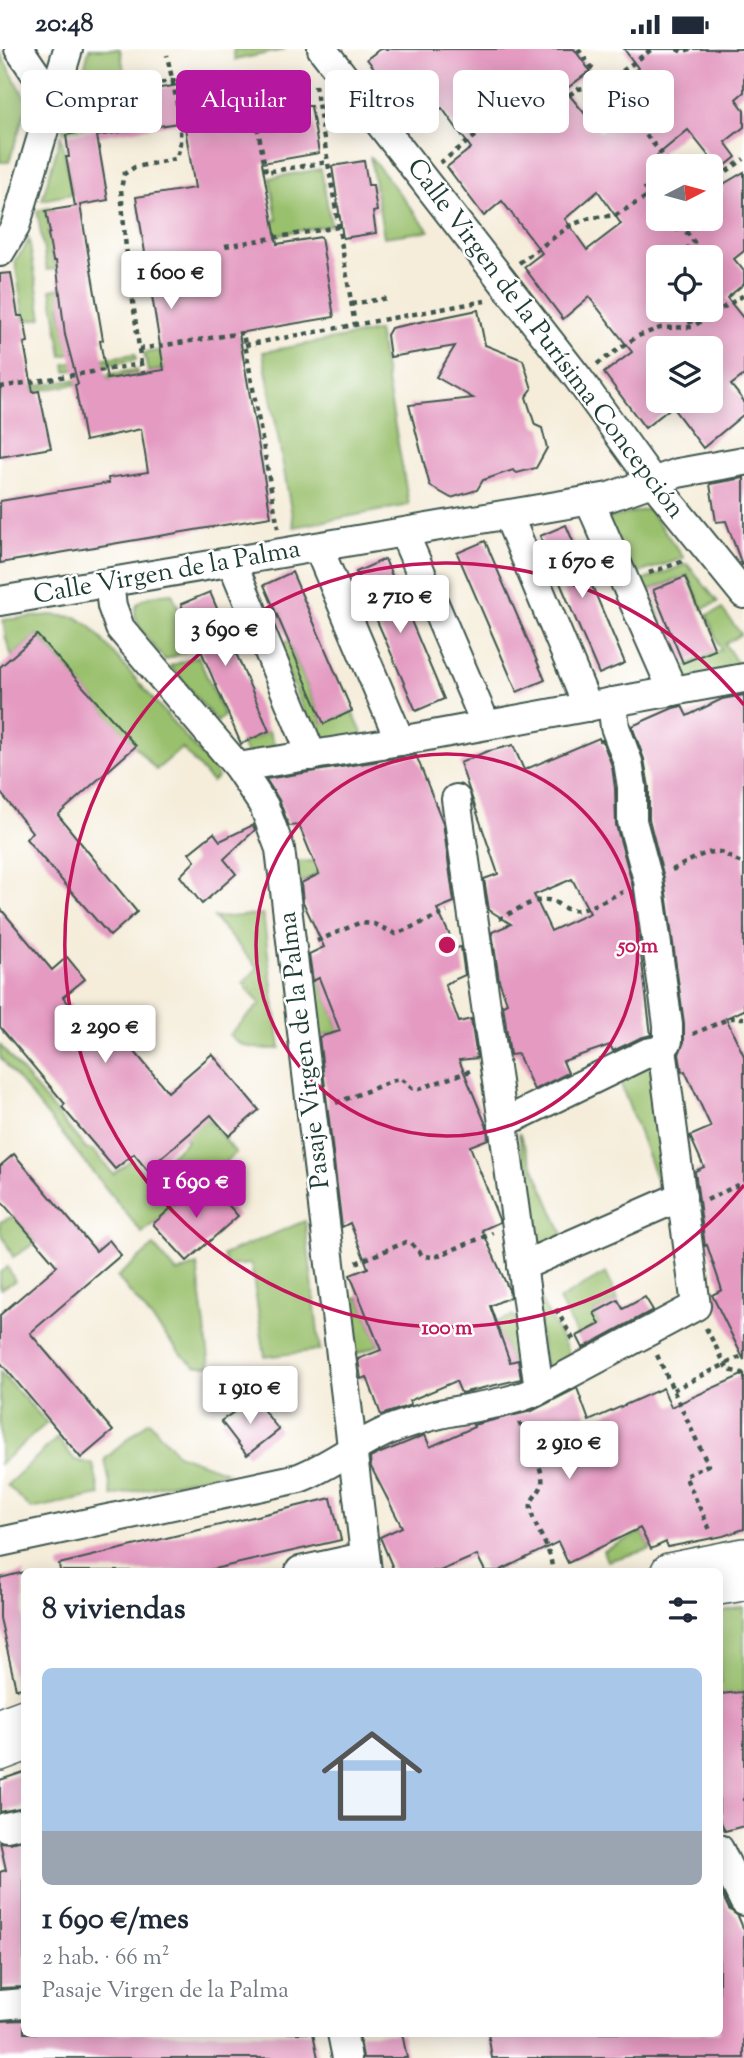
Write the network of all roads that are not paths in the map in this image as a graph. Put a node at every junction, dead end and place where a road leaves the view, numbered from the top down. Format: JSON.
{"nodes":[{"id":1,"x":19,"y":49,"type":"edge"},
{"id":2,"x":68,"y":49,"type":"edge"},
{"id":3,"x":322,"y":56,"type":"edge"},
{"id":4,"x":33,"y":70,"type":"edge"},
{"id":5,"x":62,"y":70,"type":"edge"},
{"id":6,"x":43,"y":133,"type":"edge"},
{"id":7,"x":0,"y":252,"type":"edge"},
{"id":8,"x":744,"y":461,"type":"edge"},
{"id":9,"x":653,"y":482,"type":"junction"},
{"id":10,"x":589,"y":500,"type":"junction"},
{"id":11,"x":508,"y":515,"type":"junction"},
{"id":12,"x":404,"y":533,"type":"junction"},
{"id":13,"x":318,"y":547,"type":"junction"},
{"id":14,"x":232,"y":562,"type":"junction"},
{"id":15,"x":109,"y":583,"type":"junction"},
{"id":16,"x":744,"y":594,"type":"edge"},
{"id":17,"x":0,"y":601,"type":"edge"},
{"id":18,"x":744,"y":678,"type":"edge"},
{"id":19,"x":673,"y":691,"type":"junction"},
{"id":20,"x":600,"y":705,"type":"junction"},
{"id":21,"x":485,"y":725,"type":"junction"},
{"id":22,"x":400,"y":741,"type":"junction"},
{"id":23,"x":308,"y":745,"type":"junction"},
{"id":24,"x":238,"y":768,"type":"junction"},
{"id":25,"x":456,"y":799,"type":"dead end"},
{"id":26,"x":664,"y":1047,"type":"junction"},
{"id":27,"x":503,"y":1123,"type":"junction"},
{"id":28,"x":683,"y":1203,"type":"junction"},
{"id":29,"x":522,"y":1266,"type":"junction"},
{"id":30,"x":539,"y":1389,"type":"junction"},
{"id":31,"x":352,"y":1448,"type":"junction"},
{"id":32,"x":0,"y":1542,"type":"edge"},
{"id":33,"x":366,"y":1564,"type":"edge"},
{"id":34,"x":328,"y":1568,"type":"edge"},
{"id":35,"x":723,"y":1857,"type":"edge"},
{"id":36,"x":744,"y":1901,"type":"edge"},
{"id":37,"x":21,"y":2003,"type":"edge"},
{"id":38,"x":0,"y":2005,"type":"edge"},
{"id":39,"x":343,"y":2037,"type":"edge"},
{"id":40,"x":346,"y":2058,"type":"edge"}],
"edges":[{"from":1,"to":4,"type":"street"},
{"from":2,"to":5,"type":"street"},
{"from":3,"to":9,"type":"street","name":"Calle Virgen de la Purísima Concepción"},
{"from":6,"to":7,"type":"street"},
{"from":8,"to":9,"type":"street","name":"Calle Virgen de la Palma"},
{"from":9,"to":10,"type":"street","name":"Calle Virgen de la Palma"},
{"from":9,"to":16,"type":"street","name":"Calle Virgen de la Purísima Concepción"},
{"from":10,"to":11,"type":"street","name":"Calle Virgen de la Palma"},
{"from":10,"to":19,"type":"street"},
{"from":11,"to":12,"type":"street","name":"Calle Virgen de la Palma"},
{"from":11,"to":20,"type":"street"},
{"from":12,"to":13,"type":"street","name":"Calle Virgen de la Palma"},
{"from":12,"to":21,"type":"street"},
{"from":13,"to":14,"type":"street","name":"Calle Virgen de la Palma"},
{"from":13,"to":22,"type":"street"},
{"from":14,"to":15,"type":"street","name":"Calle Virgen de la Palma"},
{"from":14,"to":23,"type":"street"},
{"from":15,"to":17,"type":"street","name":"Calle Virgen de la Palma"},
{"from":15,"to":24,"type":"street","name":"Pasaje Virgen de la Palma"},
{"from":18,"to":19,"type":"street"},
{"from":19,"to":20,"type":"street"},
{"from":20,"to":21,"type":"street"},
{"from":20,"to":26,"type":"street"},
{"from":21,"to":22,"type":"street"},
{"from":22,"to":23,"type":"street"},
{"from":23,"to":24,"type":"street"},
{"from":24,"to":31,"type":"street","name":"Pasaje Virgen de la Palma"},
{"from":25,"to":27,"type":"street"},
{"from":26,"to":27,"type":"street"},
{"from":26,"to":28,"type":"street"},
{"from":27,"to":29,"type":"street"},
{"from":28,"to":29,"type":"street"},
{"from":28,"to":30,"type":"street"},
{"from":29,"to":30,"type":"street"},
{"from":30,"to":31,"type":"street"},
{"from":31,"to":32,"type":"street"},
{"from":31,"to":33,"type":"street","name":"Pasaje Virgen de la Palma"},
{"from":33,"to":34,"type":"street"},
{"from":35,"to":36,"type":"street"},
{"from":37,"to":38,"type":"street"},
{"from":39,"to":40,"type":"street"}]}
